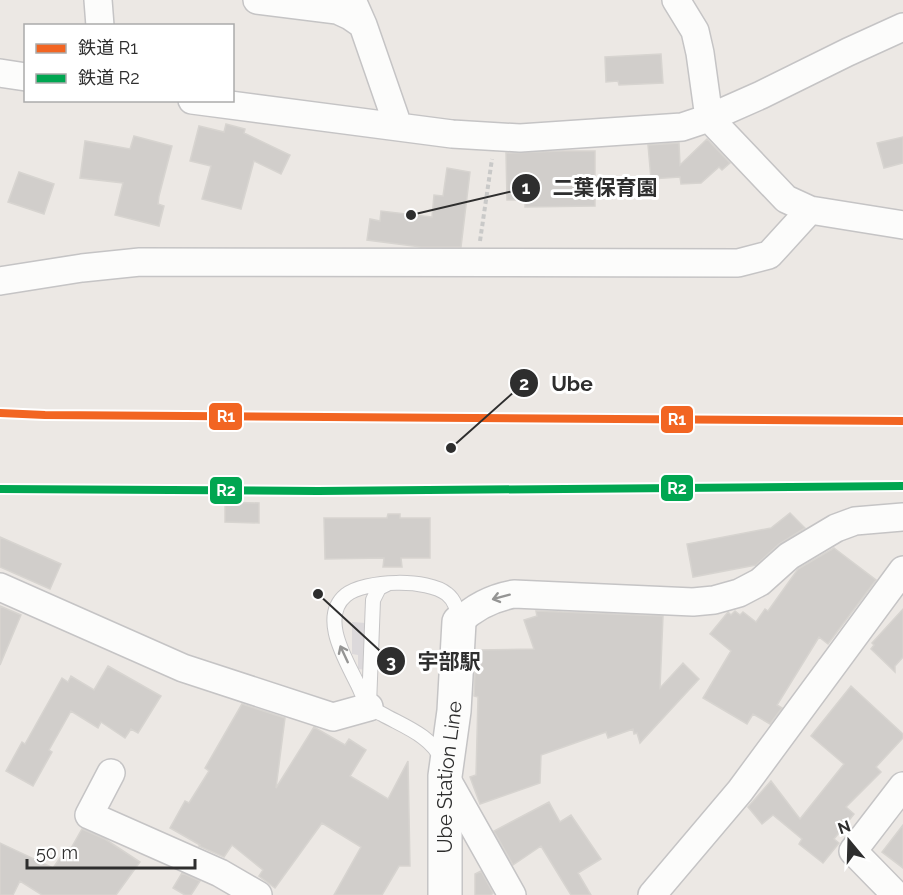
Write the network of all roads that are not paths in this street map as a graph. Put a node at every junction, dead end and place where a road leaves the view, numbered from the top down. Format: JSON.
{"nodes":[{"id":1,"x":98,"y":0,"type":"edge"},
{"id":2,"x":256,"y":0,"type":"edge"},
{"id":3,"x":352,"y":0,"type":"edge"},
{"id":4,"x":676,"y":0,"type":"edge"},
{"id":5,"x":100,"y":24,"type":"edge"},
{"id":6,"x":363,"y":25,"type":"junction"},
{"id":7,"x":903,"y":27,"type":"edge"},
{"id":8,"x":0,"y":73,"type":"edge"},
{"id":9,"x":24,"y":77,"type":"edge"},
{"id":10,"x":208,"y":102,"type":"edge"},
{"id":11,"x":709,"y":118,"type":"junction"},
{"id":12,"x":398,"y":126,"type":"junction"},
{"id":13,"x":810,"y":210,"type":"junction"},
{"id":14,"x":903,"y":225,"type":"edge"},
{"id":15,"x":0,"y":281,"type":"edge"},
{"id":16,"x":903,"y":517,"type":"edge"},
{"id":17,"x":903,"y":570,"type":"edge"},
{"id":18,"x":387,"y":584,"type":"junction"},
{"id":19,"x":0,"y":587,"type":"edge"},
{"id":20,"x":459,"y":622,"type":"junction"},
{"id":21,"x":369,"y":707,"type":"junction"},
{"id":22,"x":454,"y":711,"type":"junction"},
{"id":23,"x":412,"y":731,"type":"junction"},
{"id":24,"x":111,"y":773,"type":"dead end"},
{"id":25,"x":445,"y":776,"type":"junction"},
{"id":26,"x":903,"y":786,"type":"edge"},
{"id":27,"x":258,"y":895,"type":"edge"},
{"id":28,"x":445,"y":895,"type":"edge"},
{"id":29,"x":512,"y":895,"type":"edge"},
{"id":30,"x":652,"y":895,"type":"edge"},
{"id":31,"x":896,"y":895,"type":"edge"}],
"edges":[{"from":1,"to":5,"type":"street"},
{"from":2,"to":6,"type":"street"},
{"from":3,"to":6,"type":"street"},
{"from":4,"to":11,"type":"street"},
{"from":6,"to":12,"type":"street"},
{"from":7,"to":11,"type":"street"},
{"from":8,"to":9,"type":"street"},
{"from":10,"to":12,"type":"street"},
{"from":11,"to":12,"type":"street"},
{"from":11,"to":13,"type":"street"},
{"from":13,"to":14,"type":"street"},
{"from":13,"to":15,"type":"street"},
{"from":16,"to":20,"type":"street","one_way":true},
{"from":17,"to":30,"type":"street"},
{"from":18,"to":20,"type":"lane"},
{"from":18,"to":21,"type":"lane"},
{"from":21,"to":18,"type":"lane","one_way":true},
{"from":19,"to":21,"type":"street"},
{"from":20,"to":22,"type":"main road","name":"Ube Station Line"},
{"from":21,"to":23,"type":"lane"},
{"from":22,"to":23,"type":"lane"},
{"from":22,"to":25,"type":"main road","name":"Ube Station Line"},
{"from":23,"to":25,"type":"lane"},
{"from":24,"to":27,"type":"street"},
{"from":25,"to":28,"type":"main road","name":"Ube Station Line"},
{"from":25,"to":29,"type":"street"},
{"from":26,"to":31,"type":"street"}]}
